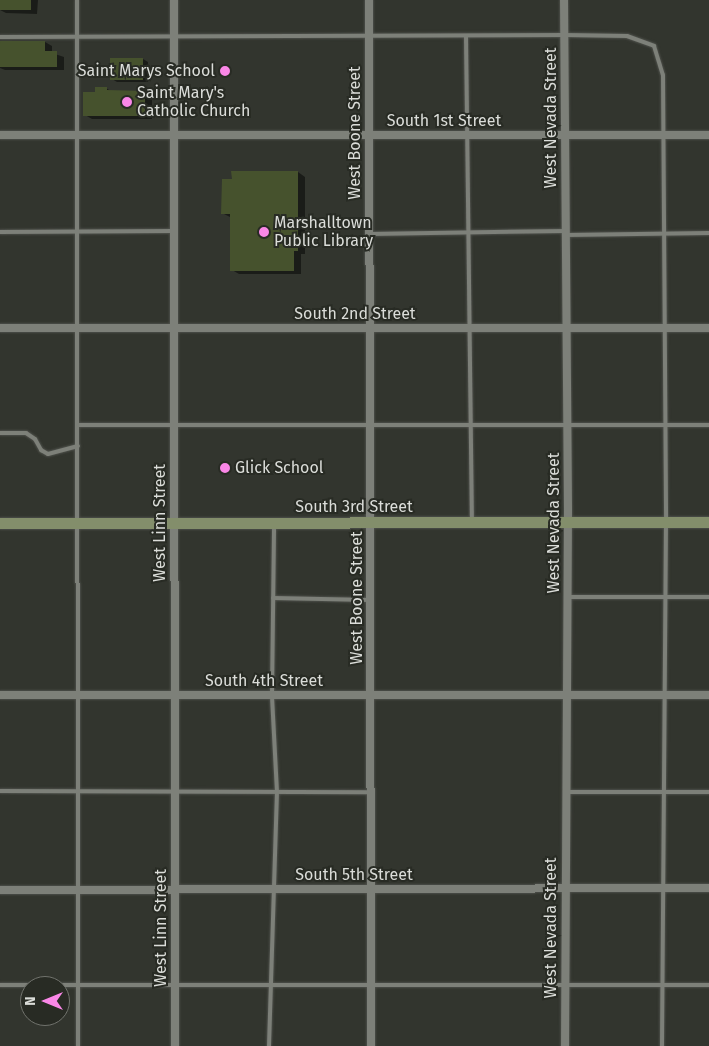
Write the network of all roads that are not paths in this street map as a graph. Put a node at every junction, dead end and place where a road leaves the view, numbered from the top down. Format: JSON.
{"nodes":[{"id":1,"x":77,"y":0,"type":"edge"},
{"id":2,"x":174,"y":0,"type":"edge"},
{"id":3,"x":369,"y":0,"type":"edge"},
{"id":4,"x":564,"y":0,"type":"edge"},
{"id":5,"x":564,"y":35,"type":"junction"},
{"id":6,"x":466,"y":36,"type":"junction"},
{"id":7,"x":0,"y":37,"type":"edge"},
{"id":8,"x":77,"y":37,"type":"junction"},
{"id":9,"x":174,"y":37,"type":"junction"},
{"id":10,"x":369,"y":38,"type":"junction"},
{"id":11,"x":0,"y":135,"type":"edge"},
{"id":12,"x":77,"y":135,"type":"junction"},
{"id":13,"x":174,"y":135,"type":"junction"},
{"id":14,"x":369,"y":135,"type":"junction"},
{"id":15,"x":468,"y":135,"type":"junction"},
{"id":16,"x":565,"y":135,"type":"junction"},
{"id":17,"x":662,"y":135,"type":"junction"},
{"id":18,"x":709,"y":135,"type":"edge"},
{"id":19,"x":174,"y":231,"type":"junction"},
{"id":20,"x":469,"y":231,"type":"junction"},
{"id":21,"x":0,"y":232,"type":"edge"},
{"id":22,"x":78,"y":232,"type":"junction"},
{"id":23,"x":566,"y":233,"type":"junction"},
{"id":24,"x":709,"y":233,"type":"edge"},
{"id":25,"x":369,"y":234,"type":"junction"},
{"id":26,"x":663,"y":234,"type":"junction"},
{"id":27,"x":0,"y":328,"type":"edge"},
{"id":28,"x":79,"y":328,"type":"junction"},
{"id":29,"x":174,"y":328,"type":"junction"},
{"id":30,"x":370,"y":328,"type":"junction"},
{"id":31,"x":469,"y":328,"type":"junction"},
{"id":32,"x":567,"y":328,"type":"junction"},
{"id":33,"x":664,"y":328,"type":"junction"},
{"id":34,"x":709,"y":328,"type":"edge"},
{"id":35,"x":78,"y":425,"type":"junction"},
{"id":36,"x":174,"y":425,"type":"junction"},
{"id":37,"x":370,"y":425,"type":"junction"},
{"id":38,"x":470,"y":425,"type":"junction"},
{"id":39,"x":568,"y":425,"type":"junction"},
{"id":40,"x":665,"y":425,"type":"junction"},
{"id":41,"x":709,"y":425,"type":"edge"},
{"id":42,"x":0,"y":433,"type":"edge"},
{"id":43,"x":78,"y":446,"type":"junction"},
{"id":44,"x":568,"y":522,"type":"junction"},
{"id":45,"x":666,"y":522,"type":"junction"},
{"id":46,"x":709,"y":522,"type":"edge"},
{"id":47,"x":0,"y":523,"type":"edge"},
{"id":48,"x":78,"y":523,"type":"junction"},
{"id":49,"x":174,"y":523,"type":"junction"},
{"id":50,"x":274,"y":523,"type":"junction"},
{"id":51,"x":370,"y":523,"type":"junction"},
{"id":52,"x":472,"y":523,"type":"junction"},
{"id":53,"x":568,"y":597,"type":"junction"},
{"id":54,"x":665,"y":597,"type":"junction"},
{"id":55,"x":709,"y":597,"type":"edge"},
{"id":56,"x":273,"y":598,"type":"junction"},
{"id":57,"x":370,"y":600,"type":"junction"},
{"id":58,"x":0,"y":695,"type":"edge"},
{"id":59,"x":78,"y":695,"type":"junction"},
{"id":60,"x":174,"y":695,"type":"junction"},
{"id":61,"x":272,"y":695,"type":"junction"},
{"id":62,"x":370,"y":695,"type":"junction"},
{"id":63,"x":567,"y":695,"type":"junction"},
{"id":64,"x":664,"y":695,"type":"junction"},
{"id":65,"x":709,"y":695,"type":"edge"},
{"id":66,"x":0,"y":792,"type":"edge"},
{"id":67,"x":77,"y":792,"type":"junction"},
{"id":68,"x":175,"y":792,"type":"junction"},
{"id":69,"x":277,"y":792,"type":"junction"},
{"id":70,"x":370,"y":792,"type":"junction"},
{"id":71,"x":566,"y":792,"type":"junction"},
{"id":72,"x":663,"y":792,"type":"junction"},
{"id":73,"x":709,"y":792,"type":"edge"},
{"id":74,"x":565,"y":888,"type":"junction"},
{"id":75,"x":662,"y":888,"type":"junction"},
{"id":76,"x":709,"y":888,"type":"edge"},
{"id":77,"x":175,"y":889,"type":"junction"},
{"id":78,"x":275,"y":889,"type":"junction"},
{"id":79,"x":370,"y":889,"type":"junction"},
{"id":80,"x":0,"y":890,"type":"edge"},
{"id":81,"x":76,"y":890,"type":"junction"},
{"id":82,"x":564,"y":983,"type":"junction"},
{"id":83,"x":175,"y":984,"type":"junction"},
{"id":84,"x":270,"y":984,"type":"junction"},
{"id":85,"x":370,"y":984,"type":"junction"},
{"id":86,"x":0,"y":985,"type":"edge"},
{"id":87,"x":77,"y":985,"type":"junction"},
{"id":88,"x":709,"y":985,"type":"edge"},
{"id":89,"x":662,"y":986,"type":"junction"},
{"id":90,"x":78,"y":1046,"type":"edge"},
{"id":91,"x":175,"y":1046,"type":"edge"},
{"id":92,"x":268,"y":1046,"type":"edge"},
{"id":93,"x":371,"y":1046,"type":"edge"},
{"id":94,"x":564,"y":1046,"type":"edge"},
{"id":95,"x":662,"y":1046,"type":"edge"}],
"edges":[{"from":1,"to":8,"type":"lane"},
{"from":2,"to":9,"type":"street","name":"West Linn Street"},
{"from":3,"to":10,"type":"street","name":"West Boone Street"},
{"from":4,"to":5,"type":"street","name":"West Nevada Street"},
{"from":5,"to":6,"type":"lane"},
{"from":5,"to":16,"type":"street","name":"West Nevada Street"},
{"from":5,"to":17,"type":"lane"},
{"from":6,"to":10,"type":"lane"},
{"from":6,"to":15,"type":"lane"},
{"from":7,"to":8,"type":"lane"},
{"from":8,"to":9,"type":"lane"},
{"from":8,"to":12,"type":"lane"},
{"from":9,"to":10,"type":"lane"},
{"from":9,"to":13,"type":"street","name":"West Linn Street"},
{"from":10,"to":14,"type":"street","name":"West Boone Street"},
{"from":11,"to":12,"type":"street","name":"South 1st Street"},
{"from":12,"to":13,"type":"street","name":"South 1st Street"},
{"from":12,"to":22,"type":"lane"},
{"from":13,"to":14,"type":"street","name":"South 1st Street"},
{"from":13,"to":19,"type":"street","name":"West Linn Street"},
{"from":14,"to":15,"type":"street","name":"South 1st Street"},
{"from":14,"to":25,"type":"street","name":"West Boone Street"},
{"from":15,"to":16,"type":"street","name":"South 1st Street"},
{"from":15,"to":20,"type":"lane"},
{"from":16,"to":17,"type":"street","name":"South 1st Street"},
{"from":16,"to":23,"type":"street","name":"West Nevada Street"},
{"from":17,"to":18,"type":"street","name":"South 1st Street"},
{"from":17,"to":26,"type":"lane"},
{"from":19,"to":22,"type":"lane"},
{"from":19,"to":29,"type":"street","name":"West Linn Street"},
{"from":20,"to":23,"type":"lane"},
{"from":20,"to":25,"type":"lane"},
{"from":20,"to":31,"type":"lane"},
{"from":21,"to":22,"type":"lane"},
{"from":22,"to":28,"type":"lane"},
{"from":23,"to":26,"type":"lane"},
{"from":23,"to":32,"type":"street","name":"West Nevada Street"},
{"from":24,"to":26,"type":"lane"},
{"from":25,"to":30,"type":"street","name":"West Boone Street"},
{"from":26,"to":33,"type":"lane"},
{"from":27,"to":28,"type":"street","name":"South 2nd Street"},
{"from":28,"to":29,"type":"street","name":"South 2nd Street"},
{"from":28,"to":35,"type":"lane"},
{"from":29,"to":30,"type":"street","name":"South 2nd Street"},
{"from":29,"to":36,"type":"street","name":"West Linn Street"},
{"from":30,"to":31,"type":"street","name":"South 2nd Street"},
{"from":30,"to":37,"type":"street","name":"West Boone Street"},
{"from":31,"to":32,"type":"street","name":"South 2nd Street"},
{"from":31,"to":38,"type":"lane"},
{"from":32,"to":33,"type":"street","name":"South 2nd Street"},
{"from":32,"to":39,"type":"street","name":"West Nevada Street"},
{"from":33,"to":34,"type":"street","name":"South 2nd Street"},
{"from":33,"to":40,"type":"lane"},
{"from":35,"to":36,"type":"lane"},
{"from":35,"to":43,"type":"lane"},
{"from":36,"to":37,"type":"lane"},
{"from":36,"to":49,"type":"street","name":"West Linn Street"},
{"from":37,"to":38,"type":"lane"},
{"from":37,"to":51,"type":"street","name":"West Boone Street"},
{"from":38,"to":39,"type":"lane"},
{"from":38,"to":52,"type":"lane"},
{"from":39,"to":40,"type":"lane"},
{"from":39,"to":44,"type":"street","name":"West Nevada Street"},
{"from":40,"to":41,"type":"lane"},
{"from":40,"to":45,"type":"lane"},
{"from":42,"to":43,"type":"lane"},
{"from":43,"to":48,"type":"lane"},
{"from":44,"to":45,"type":"main road","name":"South 3rd Street"},
{"from":44,"to":52,"type":"main road","name":"South 3rd Street"},
{"from":44,"to":53,"type":"street","name":"West Nevada Street"},
{"from":45,"to":46,"type":"main road","name":"South 3rd Street"},
{"from":45,"to":54,"type":"lane"},
{"from":47,"to":48,"type":"main road","name":"South 3rd Street"},
{"from":48,"to":49,"type":"main road","name":"South 3rd Street"},
{"from":48,"to":59,"type":"lane"},
{"from":49,"to":50,"type":"main road","name":"South 3rd Street"},
{"from":49,"to":60,"type":"street","name":"West Linn Street"},
{"from":50,"to":51,"type":"main road","name":"South 3rd Street"},
{"from":50,"to":56,"type":"lane"},
{"from":51,"to":52,"type":"main road","name":"South 3rd Street"},
{"from":51,"to":57,"type":"street","name":"West Boone Street"},
{"from":53,"to":54,"type":"lane"},
{"from":53,"to":63,"type":"street","name":"West Nevada Street"},
{"from":54,"to":55,"type":"lane"},
{"from":54,"to":64,"type":"lane"},
{"from":56,"to":57,"type":"lane"},
{"from":56,"to":61,"type":"lane"},
{"from":57,"to":62,"type":"street","name":"West Boone Street"},
{"from":58,"to":59,"type":"street","name":"South 4th Street"},
{"from":59,"to":60,"type":"street","name":"South 4th Street"},
{"from":59,"to":67,"type":"lane"},
{"from":60,"to":61,"type":"street","name":"South 4th Street"},
{"from":60,"to":68,"type":"street","name":"West Linn Street"},
{"from":61,"to":62,"type":"street","name":"South 4th Street"},
{"from":61,"to":69,"type":"lane"},
{"from":62,"to":63,"type":"street","name":"South 4th Street"},
{"from":62,"to":70,"type":"street","name":"West Boone Street"},
{"from":63,"to":64,"type":"street","name":"South 4th Street"},
{"from":63,"to":71,"type":"street","name":"West Nevada Street"},
{"from":64,"to":65,"type":"street","name":"South 4th Street"},
{"from":64,"to":72,"type":"lane"},
{"from":66,"to":67,"type":"lane"},
{"from":67,"to":68,"type":"lane"},
{"from":67,"to":81,"type":"lane"},
{"from":68,"to":69,"type":"lane"},
{"from":68,"to":77,"type":"street","name":"West Linn Street"},
{"from":69,"to":70,"type":"lane"},
{"from":69,"to":78,"type":"lane"},
{"from":70,"to":79,"type":"street","name":"West Boone Street"},
{"from":71,"to":72,"type":"lane"},
{"from":71,"to":74,"type":"street","name":"West Nevada Street"},
{"from":72,"to":73,"type":"lane"},
{"from":72,"to":75,"type":"lane"},
{"from":74,"to":75,"type":"street","name":"South 5th Street"},
{"from":74,"to":79,"type":"street","name":"South 5th Street"},
{"from":74,"to":82,"type":"street","name":"West Nevada Street"},
{"from":75,"to":76,"type":"street","name":"South 5th Street"},
{"from":75,"to":89,"type":"lane"},
{"from":77,"to":78,"type":"street","name":"South 5th Street"},
{"from":77,"to":81,"type":"street","name":"South 5th Street"},
{"from":77,"to":83,"type":"street","name":"West Linn Street"},
{"from":78,"to":79,"type":"street","name":"South 5th Street"},
{"from":78,"to":84,"type":"lane"},
{"from":79,"to":85,"type":"street","name":"West Boone Street"},
{"from":80,"to":81,"type":"street","name":"South 5th Street"},
{"from":81,"to":87,"type":"lane"},
{"from":82,"to":85,"type":"lane"},
{"from":82,"to":89,"type":"lane"},
{"from":82,"to":94,"type":"street","name":"West Nevada Street"},
{"from":83,"to":84,"type":"lane"},
{"from":83,"to":87,"type":"lane"},
{"from":83,"to":91,"type":"street","name":"West Linn Street"},
{"from":84,"to":85,"type":"lane"},
{"from":84,"to":92,"type":"lane"},
{"from":85,"to":93,"type":"street","name":"West Boone Street"},
{"from":86,"to":87,"type":"lane"},
{"from":87,"to":90,"type":"lane"},
{"from":88,"to":89,"type":"lane"},
{"from":89,"to":95,"type":"lane"}]}
